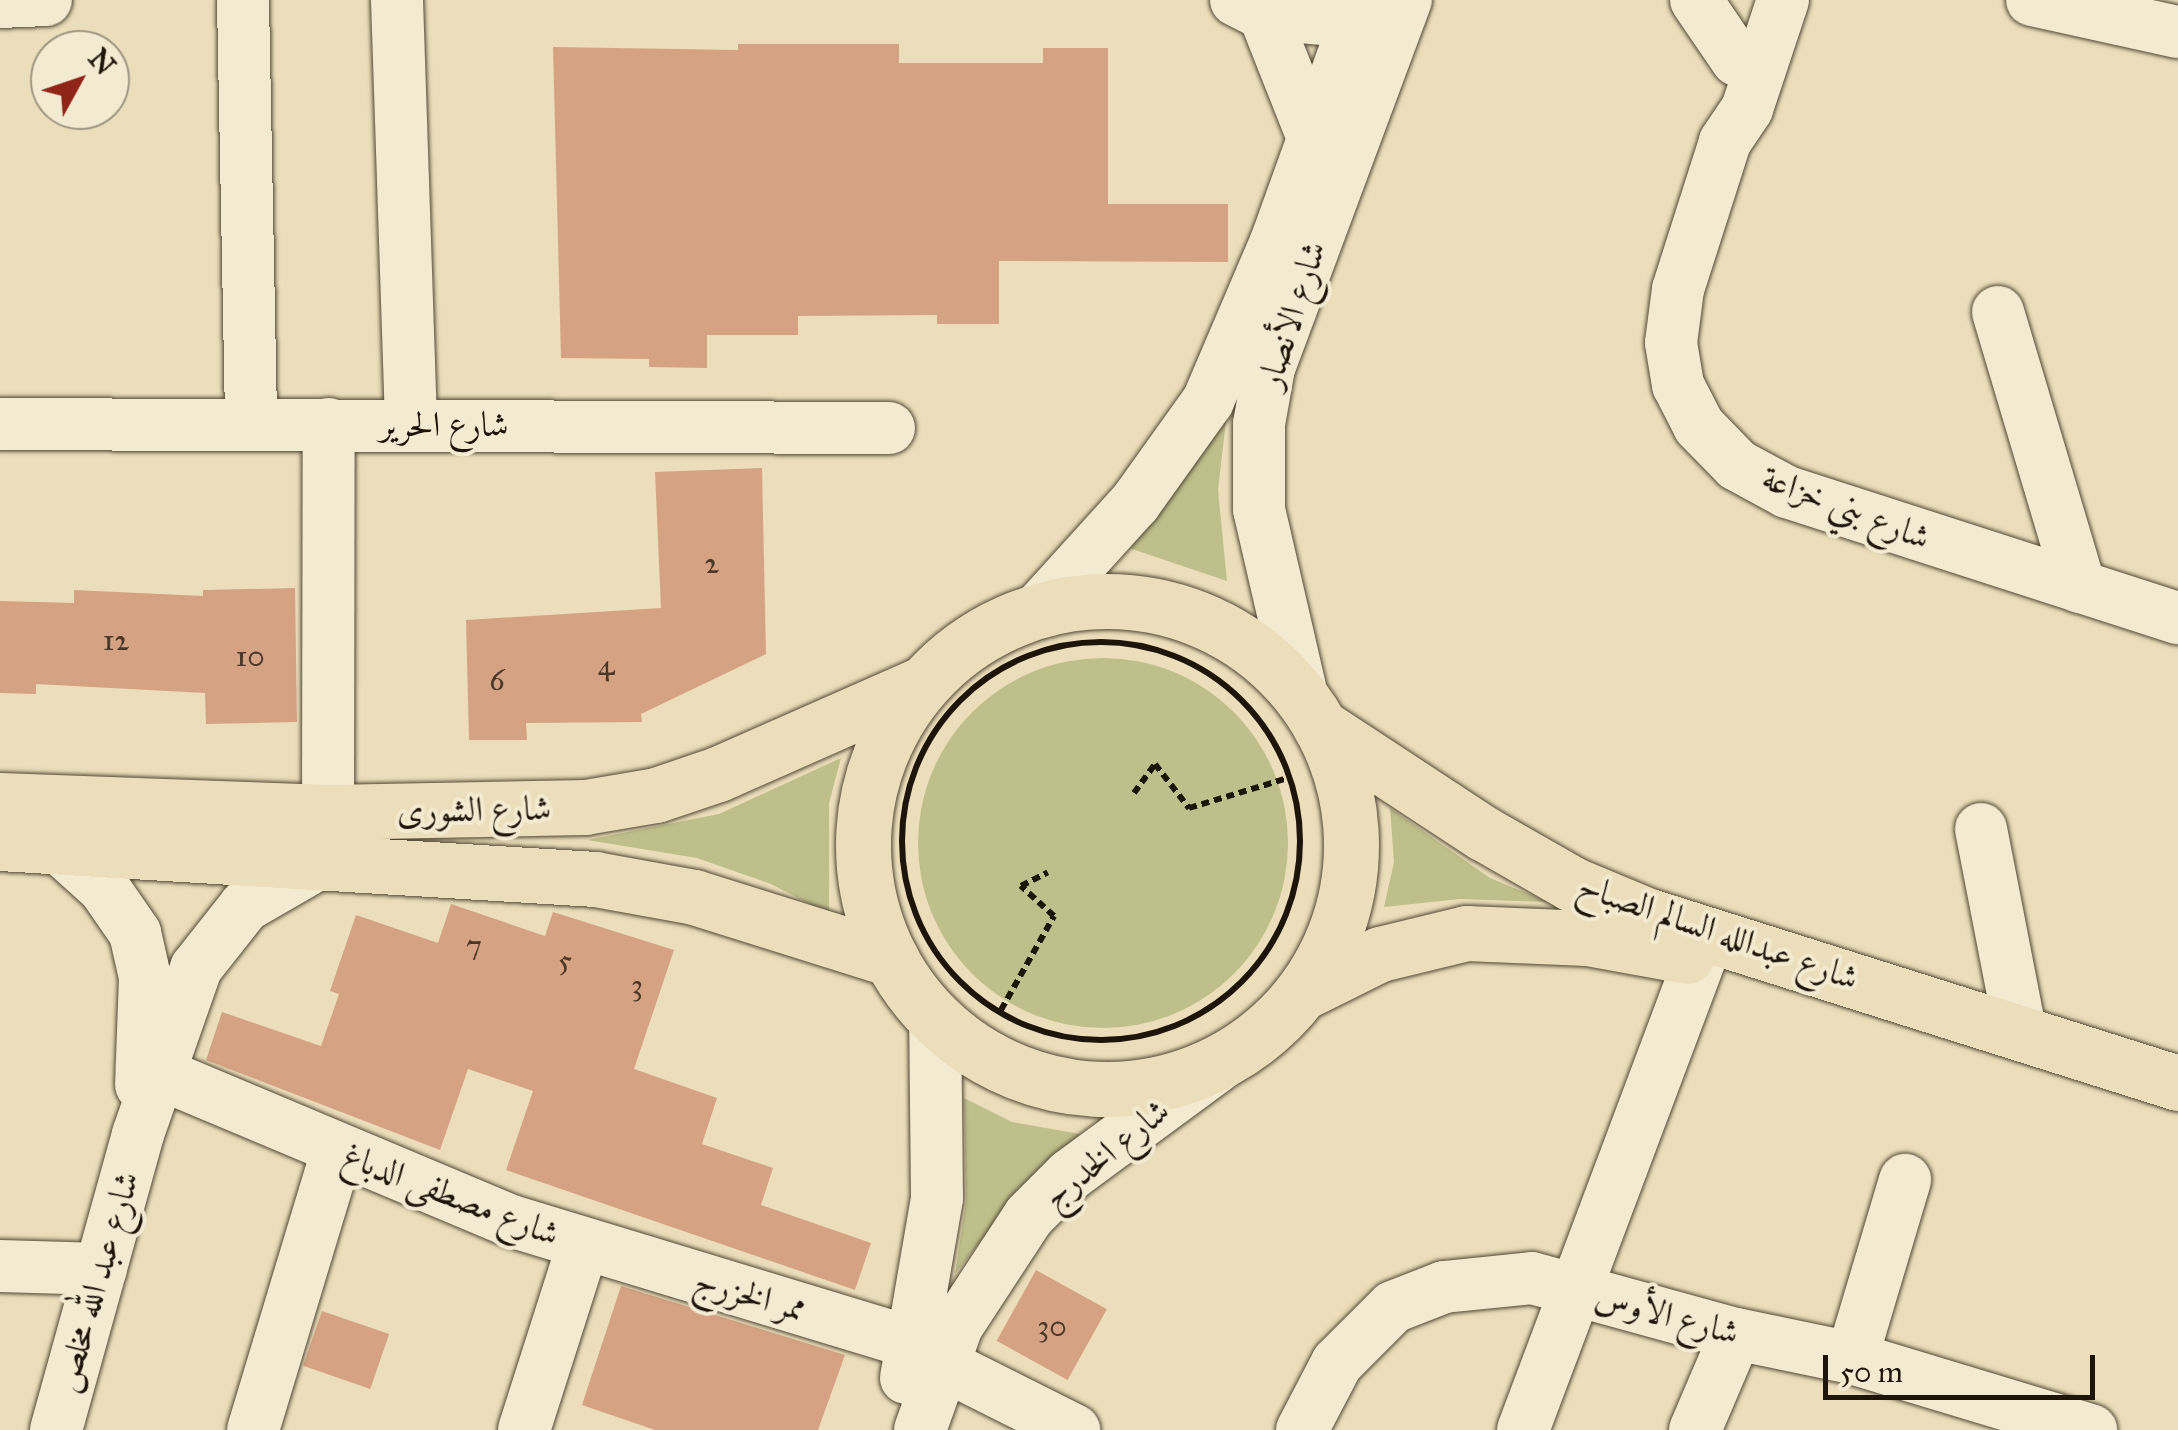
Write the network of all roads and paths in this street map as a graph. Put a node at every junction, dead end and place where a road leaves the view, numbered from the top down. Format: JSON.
{"nodes":[{"id":1,"x":46,"y":0,"type":"edge"},
{"id":2,"x":243,"y":0,"type":"edge"},
{"id":3,"x":397,"y":0,"type":"edge"},
{"id":4,"x":1406,"y":0,"type":"edge"},
{"id":5,"x":1696,"y":0,"type":"edge"},
{"id":6,"x":1758,"y":0,"type":"edge"},
{"id":7,"x":1783,"y":0,"type":"edge"},
{"id":8,"x":2032,"y":0,"type":"edge"},
{"id":9,"x":0,"y":2,"type":"edge"},
{"id":10,"x":1250,"y":7,"type":"edge"},
{"id":11,"x":1360,"y":11,"type":"edge"},
{"id":12,"x":2178,"y":32,"type":"edge"},
{"id":13,"x":1737,"y":60,"type":"junction"},
{"id":14,"x":1312,"y":135,"type":"junction"},
{"id":15,"x":1725,"y":142,"type":"junction"},
{"id":16,"x":1998,"y":312,"type":"dead end"},
{"id":17,"x":0,"y":424,"type":"edge"},
{"id":18,"x":250,"y":424,"type":"junction"},
{"id":19,"x":329,"y":424,"type":"junction"},
{"id":20,"x":411,"y":425,"type":"junction"},
{"id":21,"x":889,"y":428,"type":"dead end"},
{"id":22,"x":2080,"y":587,"type":"junction"},
{"id":23,"x":1038,"y":611,"type":"junction"},
{"id":24,"x":2178,"y":618,"type":"edge"},
{"id":25,"x":924,"y":683,"type":"junction"},
{"id":26,"x":1311,"y":713,"type":"junction"},
{"id":27,"x":1291,"y":776,"type":"junction"},
{"id":28,"x":1134,"y":793,"type":"dead end"},
{"id":29,"x":0,"y":800,"type":"edge"},
{"id":30,"x":1981,"y":829,"type":"dead end"},
{"id":31,"x":328,"y":835,"type":"junction"},
{"id":32,"x":0,"y":843,"type":"edge"},
{"id":33,"x":55,"y":844,"type":"junction"},
{"id":34,"x":1048,"y":872,"type":"dead end"},
{"id":35,"x":892,"y":959,"type":"junction"},
{"id":36,"x":1700,"y":959,"type":"junction"},
{"id":37,"x":1303,"y":992,"type":"junction"},
{"id":38,"x":1001,"y":1010,"type":"junction"},
{"id":39,"x":936,"y":1018,"type":"junction"},
{"id":40,"x":2020,"y":1029,"type":"junction"},
{"id":41,"x":1233,"y":1055,"type":"junction"},
{"id":42,"x":2090,"y":1056,"type":"junction"},
{"id":43,"x":153,"y":1070,"type":"junction"},
{"id":44,"x":2178,"y":1083,"type":"edge"},
{"id":45,"x":337,"y":1152,"type":"junction"},
{"id":46,"x":1906,"y":1180,"type":"dead end"},
{"id":47,"x":583,"y":1245,"type":"junction"},
{"id":48,"x":0,"y":1266,"type":"edge"},
{"id":49,"x":100,"y":1269,"type":"junction"},
{"id":50,"x":1580,"y":1291,"type":"junction"},
{"id":51,"x":1736,"y":1334,"type":"junction"},
{"id":52,"x":929,"y":1354,"type":"junction"},
{"id":53,"x":1852,"y":1358,"type":"junction"},
{"id":54,"x":1997,"y":1416,"type":"edge"},
{"id":55,"x":56,"y":1430,"type":"edge"},
{"id":56,"x":253,"y":1430,"type":"edge"},
{"id":57,"x":524,"y":1430,"type":"edge"},
{"id":58,"x":890,"y":1430,"type":"edge"},
{"id":59,"x":920,"y":1430,"type":"edge"},
{"id":60,"x":1074,"y":1430,"type":"edge"},
{"id":61,"x":1302,"y":1430,"type":"edge"},
{"id":62,"x":1523,"y":1430,"type":"edge"},
{"id":63,"x":1695,"y":1430,"type":"edge"},
{"id":64,"x":2091,"y":1430,"type":"edge"}],
"edges":[{"from":1,"to":9,"type":"street"},
{"from":2,"to":18,"type":"street"},
{"from":3,"to":20,"type":"street"},
{"from":4,"to":11,"type":"street"},
{"from":4,"to":26,"type":"street","name":"شارع الأنصار"},
{"from":5,"to":13,"type":"street"},
{"from":6,"to":13,"type":"street","name":"شارع بني خزاعة"},
{"from":7,"to":15,"type":"street","name":"شارع بني خزاعة"},
{"from":8,"to":12,"type":"street"},
{"from":10,"to":11,"type":"street"},
{"from":10,"to":14,"type":"street"},
{"from":11,"to":14,"type":"street","name":"شارع الأنصار"},
{"from":13,"to":15,"type":"street","name":"شارع بني خزاعة"},
{"from":14,"to":23,"type":"street","name":"شارع الأنصار"},
{"from":15,"to":22,"type":"street","name":"شارع بني خزاعة"},
{"from":16,"to":22,"type":"street"},
{"from":17,"to":18,"type":"street","name":"شارع الحرير"},
{"from":18,"to":19,"type":"street","name":"شارع الحرير"},
{"from":19,"to":20,"type":"street","name":"شارع الحرير"},
{"from":19,"to":31,"type":"street"},
{"from":20,"to":21,"type":"street","name":"شارع الحرير"},
{"from":22,"to":24,"type":"street","name":"شارع بني خزاعة"},
{"from":23,"to":25,"type":"main road"},
{"from":23,"to":26,"type":"main road"},
{"from":25,"to":31,"type":"main road","name":"شارع الشورى"},
{"from":25,"to":35,"type":"main road"},
{"from":26,"to":37,"type":"main road"},
{"from":26,"to":40,"type":"main road","name":"شارع عبدالله السالم الصباح"},
{"from":27,"to":28,"type":"path"},
{"from":27,"to":38,"type":"path"},
{"from":27,"to":38,"type":"path"},
{"from":29,"to":31,"type":"main road","name":"شارع الشورى"},
{"from":30,"to":40,"type":"street"},
{"from":31,"to":33,"type":"main road","name":"شارع الشورى"},
{"from":31,"to":35,"type":"main road","name":"شارع الشورى"},
{"from":31,"to":43,"type":"street","name":"شارع عبد الله مخلص"},
{"from":32,"to":33,"type":"main road","name":"شارع الشورى"},
{"from":33,"to":43,"type":"street","name":"شارع عبد الله مخلص"},
{"from":34,"to":38,"type":"path"},
{"from":35,"to":39,"type":"main road"},
{"from":36,"to":37,"type":"main road","name":"شارع عبدالله السالم الصباح"},
{"from":36,"to":42,"type":"main road","name":"شارع عبدالله السالم الصباح"},
{"from":36,"to":50,"type":"street"},
{"from":37,"to":41,"type":"main road"},
{"from":39,"to":41,"type":"main road"},
{"from":39,"to":52,"type":"street","name":"شارع الخدرج"},
{"from":40,"to":42,"type":"main road","name":"شارع عبدالله السالم الصباح"},
{"from":41,"to":52,"type":"street","name":"شارع الخدرج"},
{"from":42,"to":44,"type":"main road","name":"شارع عبدالله السالم الصباح"},
{"from":43,"to":45,"type":"street","name":"شارع مصطفى الدباغ"},
{"from":43,"to":49,"type":"street","name":"شارع عبد الله مخلص"},
{"from":45,"to":47,"type":"street","name":"شارع مصطفى الدباغ"},
{"from":45,"to":56,"type":"street"},
{"from":46,"to":53,"type":"street"},
{"from":47,"to":52,"type":"street","name":"ممر الخزرج"},
{"from":47,"to":57,"type":"street","name":"شارع مصطفى الدباغ"},
{"from":48,"to":49,"type":"street"},
{"from":49,"to":55,"type":"street","name":"شارع عبد الله مخلص"},
{"from":50,"to":51,"type":"street","name":"شارع الأوس"},
{"from":50,"to":61,"type":"street","name":"شارع الأوس"},
{"from":50,"to":62,"type":"street"},
{"from":51,"to":53,"type":"street","name":"شارع الأوس"},
{"from":51,"to":63,"type":"street"},
{"from":52,"to":58,"type":"street","name":"شارع الخدرج"},
{"from":52,"to":59,"type":"street","name":"شارع الخدرج"},
{"from":52,"to":60,"type":"street","name":"ممر الخزرج"},
{"from":53,"to":54,"type":"street","name":"شارع الأوس"},
{"from":54,"to":64,"type":"street","name":"شارع الأوس"}]}
